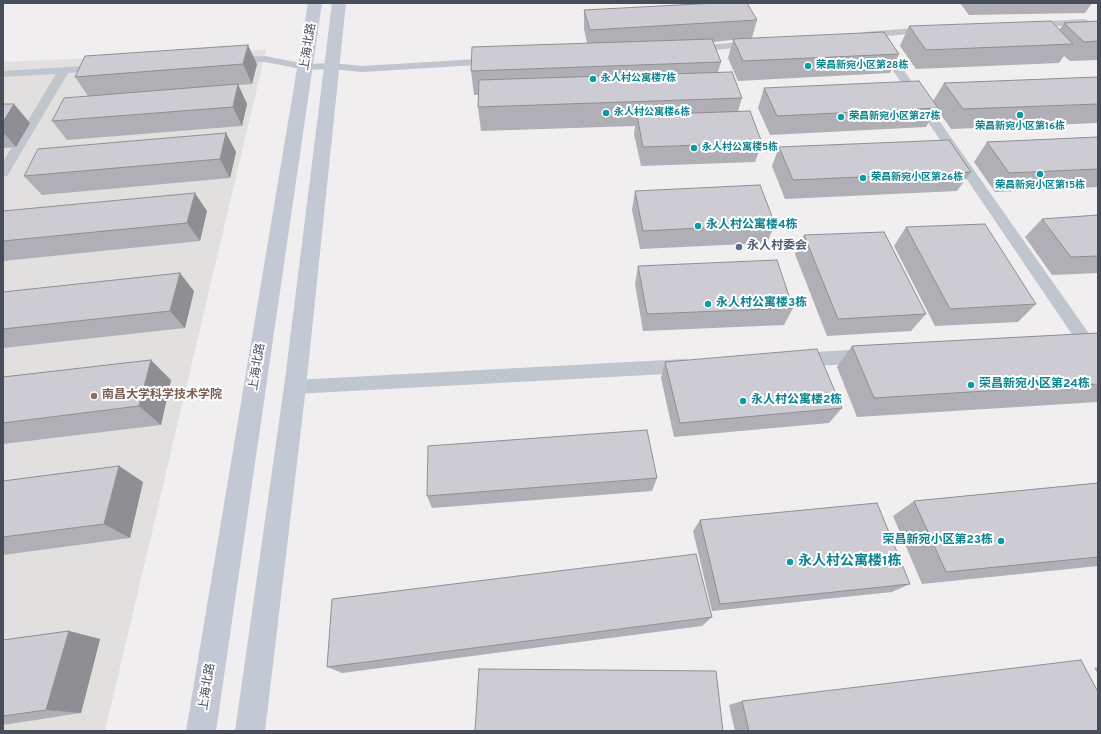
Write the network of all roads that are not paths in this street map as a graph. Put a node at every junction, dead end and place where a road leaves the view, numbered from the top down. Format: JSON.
{"nodes":[{"id":1,"x":315,"y":3,"type":"edge"},
{"id":2,"x":339,"y":3,"type":"edge"},
{"id":3,"x":1094,"y":22,"type":"edge"},
{"id":4,"x":1018,"y":25,"type":"edge"},
{"id":5,"x":934,"y":30,"type":"edge"},
{"id":6,"x":854,"y":36,"type":"edge"},
{"id":7,"x":767,"y":43,"type":"edge"},
{"id":8,"x":882,"y":46,"type":"edge"},
{"id":9,"x":680,"y":50,"type":"edge"},
{"id":10,"x":505,"y":60,"type":"edge"},
{"id":11,"x":219,"y":61,"type":"edge"},
{"id":12,"x":332,"y":66,"type":"junction"},
{"id":13,"x":111,"y":67,"type":"edge"},
{"id":14,"x":306,"y":67,"type":"junction"},
{"id":15,"x":64,"y":70,"type":"junction"},
{"id":16,"x":3,"y":74,"type":"edge"},
{"id":17,"x":3,"y":173,"type":"edge"},
{"id":18,"x":1085,"y":342,"type":"edge"},
{"id":19,"x":883,"y":355,"type":"edge"},
{"id":20,"x":789,"y":360,"type":"edge"},
{"id":21,"x":701,"y":365,"type":"edge"},
{"id":22,"x":296,"y":387,"type":"junction"},
{"id":23,"x":201,"y":731,"type":"edge"},
{"id":24,"x":250,"y":731,"type":"edge"}],
"edges":[{"from":1,"to":14,"type":"main road","name":"上海北路"},
{"from":2,"to":12,"type":"main road","name":"上海北路"},
{"from":3,"to":4,"type":"lane"},
{"from":5,"to":6,"type":"lane"},
{"from":7,"to":9,"type":"lane"},
{"from":8,"to":18,"type":"lane"},
{"from":10,"to":12,"type":"lane"},
{"from":11,"to":14,"type":"lane"},
{"from":12,"to":14,"type":"lane"},
{"from":12,"to":22,"type":"main road","name":"上海北路"},
{"from":13,"to":15,"type":"lane"},
{"from":14,"to":23,"type":"main road","name":"上海北路"},
{"from":15,"to":16,"type":"lane"},
{"from":15,"to":17,"type":"lane"},
{"from":19,"to":20,"type":"lane"},
{"from":21,"to":22,"type":"lane"},
{"from":22,"to":24,"type":"main road","name":"上海北路"}]}
